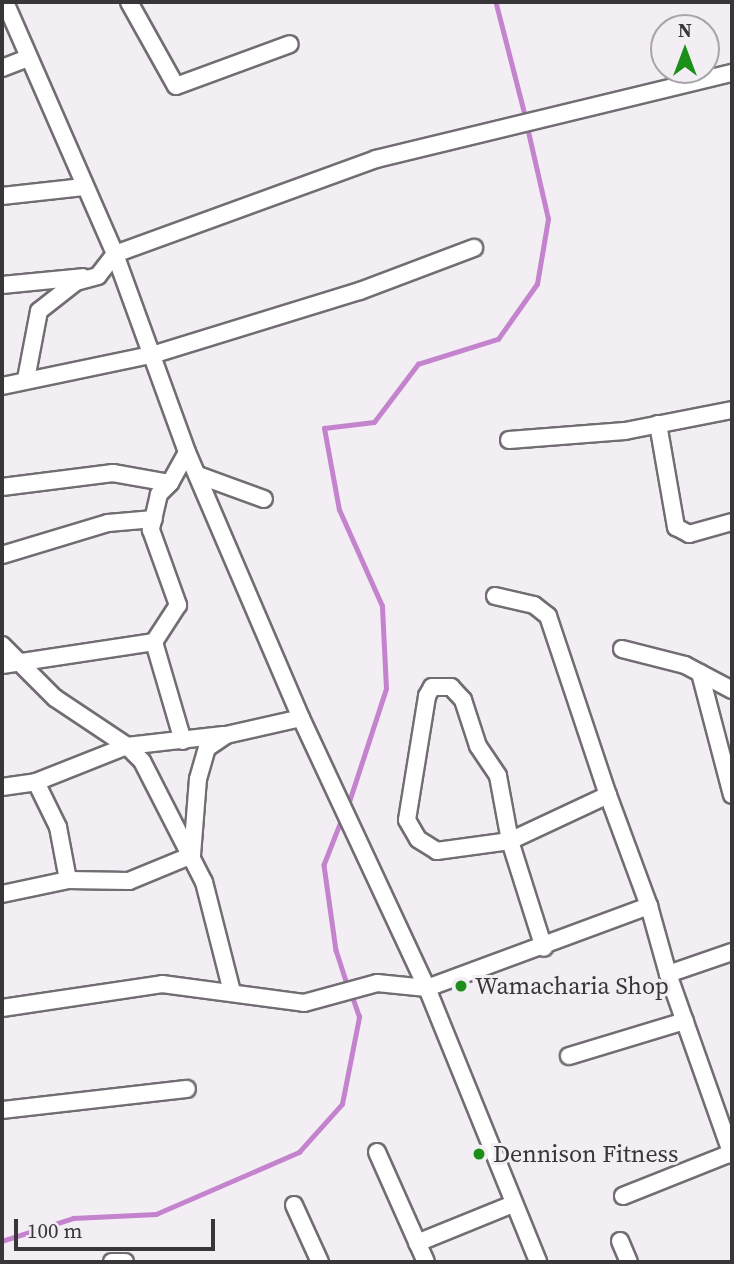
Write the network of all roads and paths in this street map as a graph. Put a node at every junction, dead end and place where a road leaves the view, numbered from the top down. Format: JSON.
{"nodes":[{"id":1,"x":5,"y":2,"type":"edge"},
{"id":2,"x":129,"y":2,"type":"edge"},
{"id":3,"x":290,"y":44,"type":"dead end"},
{"id":4,"x":25,"y":59,"type":"junction"},
{"id":5,"x":2,"y":68,"type":"edge"},
{"id":6,"x":732,"y":73,"type":"edge"},
{"id":7,"x":85,"y":187,"type":"junction"},
{"id":8,"x":2,"y":196,"type":"edge"},
{"id":9,"x":474,"y":248,"type":"dead end"},
{"id":10,"x":115,"y":254,"type":"junction"},
{"id":11,"x":98,"y":276,"type":"junction"},
{"id":12,"x":28,"y":282,"type":"junction"},
{"id":13,"x":2,"y":285,"type":"edge"},
{"id":14,"x":39,"y":312,"type":"junction"},
{"id":15,"x":155,"y":354,"type":"junction"},
{"id":16,"x":26,"y":379,"type":"junction"},
{"id":17,"x":2,"y":386,"type":"edge"},
{"id":18,"x":732,"y":410,"type":"edge"},
{"id":19,"x":658,"y":424,"type":"junction"},
{"id":20,"x":509,"y":440,"type":"dead end"},
{"id":21,"x":187,"y":452,"type":"junction"},
{"id":22,"x":198,"y":475,"type":"junction"},
{"id":23,"x":170,"y":483,"type":"junction"},
{"id":24,"x":2,"y":487,"type":"edge"},
{"id":25,"x":264,"y":499,"type":"dead end"},
{"id":26,"x":154,"y":519,"type":"junction"},
{"id":27,"x":732,"y":522,"type":"edge"},
{"id":28,"x":2,"y":555,"type":"edge"},
{"id":29,"x":495,"y":596,"type":"dead end"},
{"id":30,"x":154,"y":642,"type":"junction"},
{"id":31,"x":2,"y":645,"type":"edge"},
{"id":32,"x":622,"y":649,"type":"dead end"},
{"id":33,"x":10,"y":664,"type":"edge"},
{"id":34,"x":700,"y":673,"type":"junction"},
{"id":35,"x":732,"y":691,"type":"edge"},
{"id":36,"x":301,"y":718,"type":"junction"},
{"id":37,"x":226,"y":735,"type":"junction"},
{"id":38,"x":183,"y":741,"type":"junction"},
{"id":39,"x":127,"y":746,"type":"junction"},
{"id":40,"x":36,"y":782,"type":"junction"},
{"id":41,"x":2,"y":788,"type":"edge"},
{"id":42,"x":607,"y":795,"type":"junction"},
{"id":43,"x":732,"y":795,"type":"edge"},
{"id":44,"x":510,"y":841,"type":"junction"},
{"id":45,"x":192,"y":855,"type":"junction"},
{"id":46,"x":68,"y":880,"type":"junction"},
{"id":47,"x":2,"y":894,"type":"edge"},
{"id":48,"x":649,"y":906,"type":"junction"},
{"id":49,"x":544,"y":948,"type":"junction"},
{"id":50,"x":732,"y":952,"type":"edge"},
{"id":51,"x":668,"y":974,"type":"junction"},
{"id":52,"x":427,"y":988,"type":"junction"},
{"id":53,"x":232,"y":992,"type":"junction"},
{"id":54,"x":2,"y":1008,"type":"edge"},
{"id":55,"x":685,"y":1021,"type":"junction"},
{"id":56,"x":569,"y":1056,"type":"dead end"},
{"id":57,"x":187,"y":1089,"type":"dead end"},
{"id":58,"x":2,"y":1110,"type":"edge"},
{"id":59,"x":377,"y":1152,"type":"dead end"},
{"id":60,"x":732,"y":1154,"type":"edge"},
{"id":61,"x":623,"y":1196,"type":"dead end"},
{"id":62,"x":513,"y":1204,"type":"junction"},
{"id":63,"x":294,"y":1205,"type":"dead end"},
{"id":64,"x":620,"y":1241,"type":"dead end"},
{"id":65,"x":417,"y":1243,"type":"junction"},
{"id":66,"x":112,"y":1262,"type":"edge"},
{"id":67,"x":125,"y":1262,"type":"edge"},
{"id":68,"x":320,"y":1262,"type":"edge"},
{"id":69,"x":426,"y":1262,"type":"edge"},
{"id":70,"x":538,"y":1262,"type":"edge"},
{"id":71,"x":629,"y":1262,"type":"edge"}],
"edges":[{"from":1,"to":4,"type":"street"},
{"from":2,"to":3,"type":"street"},
{"from":4,"to":5,"type":"street"},
{"from":4,"to":7,"type":"street"},
{"from":6,"to":10,"type":"street"},
{"from":7,"to":8,"type":"street"},
{"from":7,"to":10,"type":"street"},
{"from":9,"to":15,"type":"street"},
{"from":10,"to":11,"type":"street"},
{"from":10,"to":15,"type":"street"},
{"from":11,"to":12,"type":"street"},
{"from":11,"to":14,"type":"street"},
{"from":12,"to":13,"type":"street"},
{"from":12,"to":14,"type":"street"},
{"from":14,"to":16,"type":"street"},
{"from":15,"to":16,"type":"street"},
{"from":15,"to":21,"type":"street"},
{"from":16,"to":17,"type":"street"},
{"from":18,"to":19,"type":"street"},
{"from":19,"to":20,"type":"street"},
{"from":19,"to":27,"type":"street"},
{"from":21,"to":22,"type":"street"},
{"from":21,"to":23,"type":"street"},
{"from":22,"to":25,"type":"street"},
{"from":22,"to":36,"type":"street"},
{"from":23,"to":24,"type":"street"},
{"from":23,"to":26,"type":"street"},
{"from":26,"to":28,"type":"street"},
{"from":26,"to":30,"type":"street"},
{"from":29,"to":42,"type":"street"},
{"from":30,"to":33,"type":"street"},
{"from":30,"to":38,"type":"street"},
{"from":31,"to":33,"type":"street"},
{"from":32,"to":34,"type":"street"},
{"from":33,"to":39,"type":"street"},
{"from":34,"to":35,"type":"street"},
{"from":34,"to":43,"type":"street"},
{"from":36,"to":37,"type":"street"},
{"from":36,"to":52,"type":"street"},
{"from":37,"to":38,"type":"street"},
{"from":37,"to":45,"type":"street"},
{"from":38,"to":39,"type":"street"},
{"from":39,"to":40,"type":"street"},
{"from":39,"to":45,"type":"street"},
{"from":40,"to":41,"type":"street"},
{"from":40,"to":46,"type":"street"},
{"from":42,"to":44,"type":"street"},
{"from":42,"to":48,"type":"street"},
{"from":44,"to":44,"type":"street"},
{"from":44,"to":49,"type":"street"},
{"from":45,"to":46,"type":"street"},
{"from":45,"to":53,"type":"street"},
{"from":46,"to":47,"type":"street"},
{"from":48,"to":49,"type":"street"},
{"from":48,"to":51,"type":"street"},
{"from":49,"to":52,"type":"street"},
{"from":50,"to":51,"type":"street"},
{"from":51,"to":55,"type":"street"},
{"from":52,"to":53,"type":"street"},
{"from":52,"to":62,"type":"street"},
{"from":53,"to":54,"type":"street"},
{"from":55,"to":56,"type":"street"},
{"from":55,"to":60,"type":"street"},
{"from":57,"to":58,"type":"street"},
{"from":59,"to":65,"type":"street"},
{"from":60,"to":61,"type":"street"},
{"from":62,"to":65,"type":"street"},
{"from":62,"to":70,"type":"street"},
{"from":63,"to":68,"type":"street"},
{"from":64,"to":71,"type":"street"},
{"from":65,"to":69,"type":"street"},
{"from":66,"to":67,"type":"street"}]}
